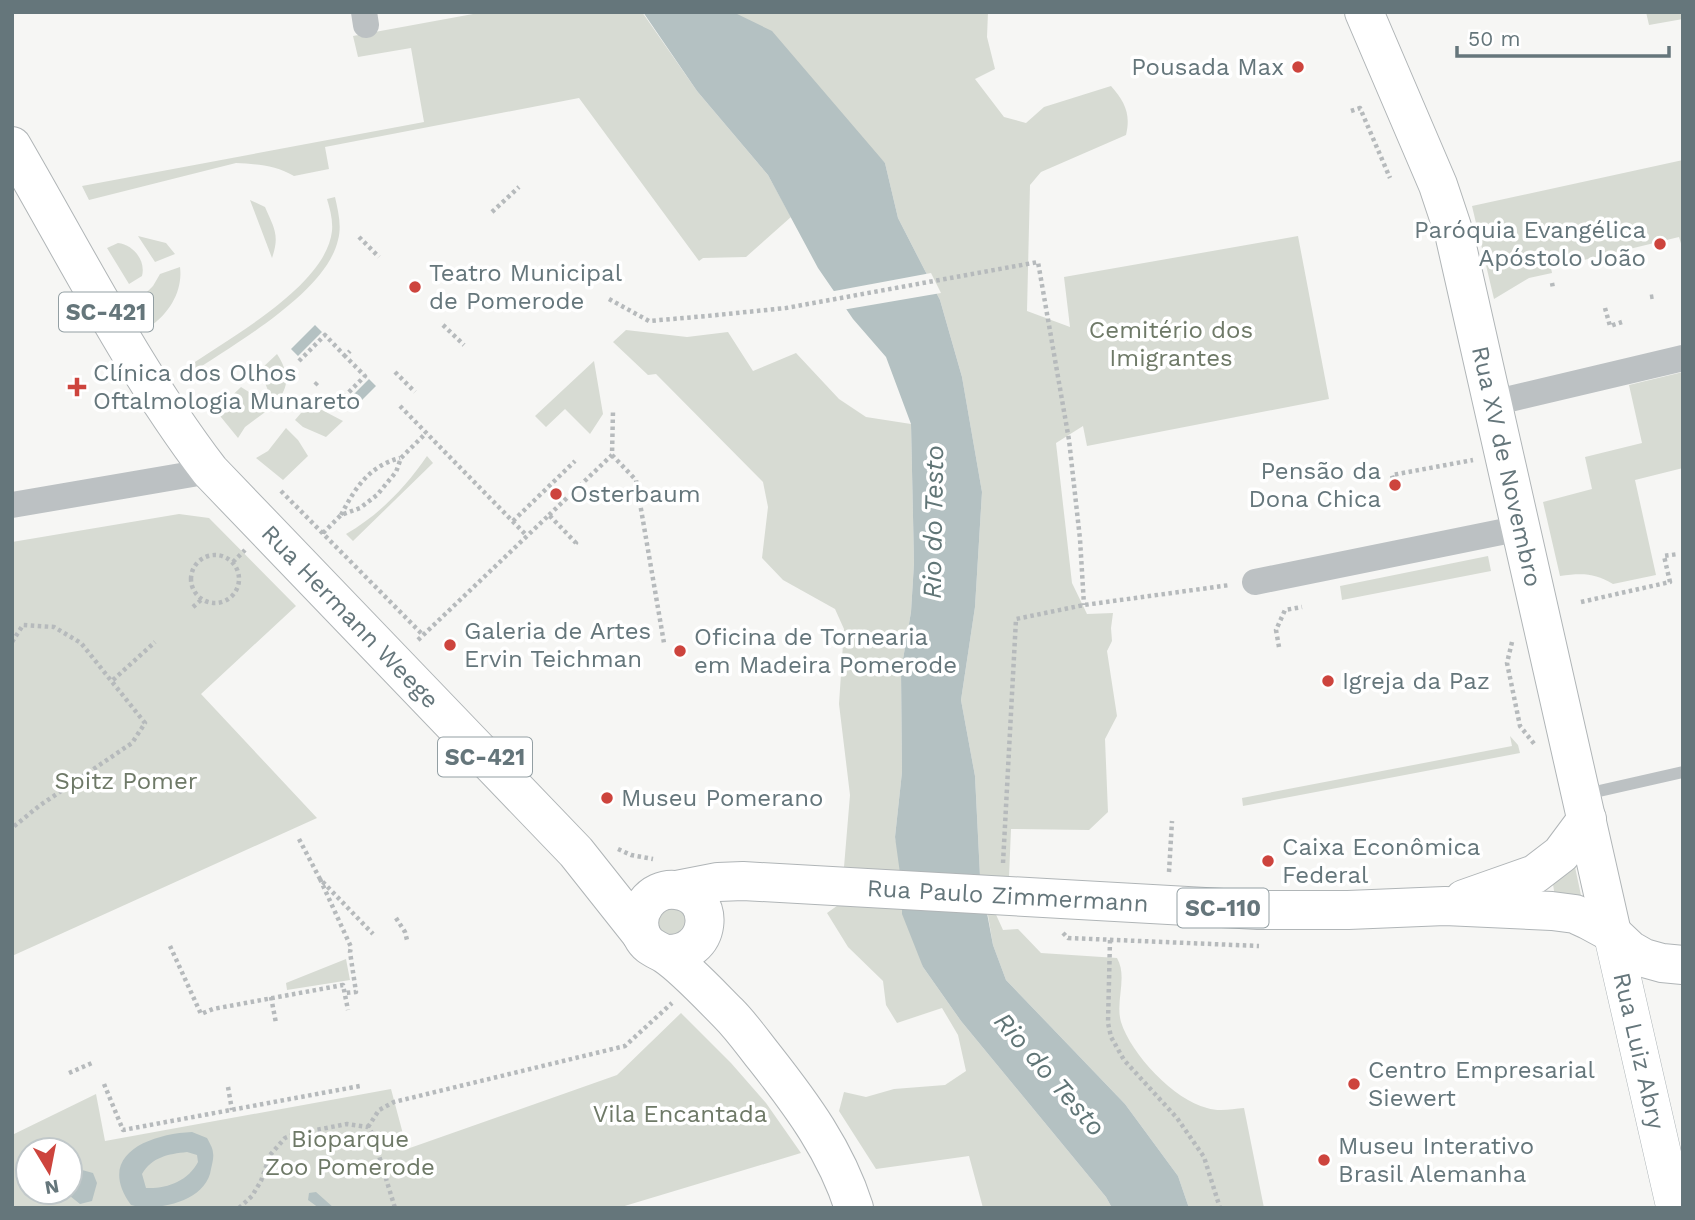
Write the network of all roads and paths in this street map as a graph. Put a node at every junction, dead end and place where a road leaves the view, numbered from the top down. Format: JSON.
{"nodes":[{"id":1,"x":1364,"y":12,"type":"edge"},
{"id":2,"x":1351,"y":111,"type":"dead end"},
{"id":3,"x":1381,"y":137,"type":"dead end"},
{"id":4,"x":1374,"y":141,"type":"junction"},
{"id":5,"x":12,"y":146,"type":"edge"},
{"id":6,"x":1390,"y":178,"type":"dead end"},
{"id":7,"x":519,"y":187,"type":"dead end"},
{"id":8,"x":492,"y":212,"type":"dead end"},
{"id":9,"x":359,"y":237,"type":"dead end"},
{"id":10,"x":379,"y":257,"type":"dead end"},
{"id":11,"x":609,"y":299,"type":"dead end"},
{"id":12,"x":1605,"y":308,"type":"dead end"},
{"id":13,"x":1622,"y":322,"type":"dead end"},
{"id":14,"x":443,"y":325,"type":"dead end"},
{"id":15,"x":464,"y":345,"type":"dead end"},
{"id":16,"x":1683,"y":358,"type":"edge"},
{"id":17,"x":299,"y":361,"type":"dead end"},
{"id":18,"x":395,"y":372,"type":"dead end"},
{"id":19,"x":415,"y":392,"type":"dead end"},
{"id":20,"x":339,"y":402,"type":"dead end"},
{"id":21,"x":1493,"y":403,"type":"junction"},
{"id":22,"x":400,"y":406,"type":"dead end"},
{"id":23,"x":613,"y":411,"type":"dead end"},
{"id":24,"x":426,"y":433,"type":"junction"},
{"id":25,"x":612,"y":455,"type":"junction"},
{"id":26,"x":1484,"y":457,"type":"dead end"},
{"id":27,"x":401,"y":458,"type":"junction"},
{"id":28,"x":575,"y":461,"type":"dead end"},
{"id":29,"x":210,"y":471,"type":"junction"},
{"id":30,"x":1393,"y":479,"type":"dead end"},
{"id":31,"x":281,"y":491,"type":"dead end"},
{"id":32,"x":12,"y":505,"type":"edge"},
{"id":33,"x":341,"y":515,"type":"junction"},
{"id":34,"x":550,"y":515,"type":"junction"},
{"id":35,"x":513,"y":521,"type":"junction"},
{"id":36,"x":1521,"y":528,"type":"junction"},
{"id":37,"x":558,"y":531,"type":"dead end"},
{"id":38,"x":323,"y":533,"type":"junction"},
{"id":39,"x":527,"y":536,"type":"junction"},
{"id":40,"x":1678,"y":554,"type":"dead end"},
{"id":41,"x":1255,"y":582,"type":"joint"},
{"id":42,"x":201,"y":600,"type":"junction"},
{"id":43,"x":1581,"y":602,"type":"dead end"},
{"id":44,"x":1084,"y":605,"type":"junction"},
{"id":45,"x":193,"y":607,"type":"dead end"},
{"id":46,"x":1302,"y":607,"type":"dead end"},
{"id":47,"x":423,"y":635,"type":"junction"},
{"id":48,"x":12,"y":642,"type":"edge"},
{"id":49,"x":155,"y":642,"type":"dead end"},
{"id":50,"x":664,"y":643,"type":"dead end"},
{"id":51,"x":1279,"y":647,"type":"dead end"},
{"id":52,"x":394,"y":663,"type":"junction"},
{"id":53,"x":113,"y":680,"type":"junction"},
{"id":54,"x":1683,"y":772,"type":"edge"},
{"id":55,"x":1585,"y":807,"type":"junction"},
{"id":56,"x":1172,"y":821,"type":"dead end"},
{"id":57,"x":12,"y":828,"type":"edge"},
{"id":58,"x":299,"y":839,"type":"dead end"},
{"id":59,"x":591,"y":848,"type":"junction"},
{"id":60,"x":320,"y":878,"type":"junction"},
{"id":61,"x":666,"y":880,"type":"junction"},
{"id":62,"x":780,"y":884,"type":"junction"},
{"id":63,"x":1001,"y":895,"type":"junction"},
{"id":64,"x":1168,"y":904,"type":"junction"},
{"id":65,"x":1445,"y":905,"type":"junction"},
{"id":66,"x":396,"y":918,"type":"dead end"},
{"id":67,"x":703,"y":933,"type":"junction"},
{"id":68,"x":1612,"y":933,"type":"junction"},
{"id":69,"x":373,"y":934,"type":"dead end"},
{"id":70,"x":407,"y":940,"type":"dead end"},
{"id":71,"x":1110,"y":940,"type":"dead end"},
{"id":72,"x":653,"y":944,"type":"junction"},
{"id":73,"x":170,"y":946,"type":"dead end"},
{"id":74,"x":1683,"y":965,"type":"edge"},
{"id":75,"x":695,"y":982,"type":"junction"},
{"id":76,"x":345,"y":993,"type":"junction"},
{"id":77,"x":271,"y":997,"type":"junction"},
{"id":78,"x":348,"y":1010,"type":"dead end"},
{"id":79,"x":729,"y":1013,"type":"junction"},
{"id":80,"x":276,"y":1023,"type":"dead end"},
{"id":81,"x":92,"y":1063,"type":"dead end"},
{"id":82,"x":69,"y":1073,"type":"dead end"},
{"id":83,"x":104,"y":1084,"type":"dead end"},
{"id":84,"x":360,"y":1086,"type":"dead end"},
{"id":85,"x":228,"y":1087,"type":"dead end"},
{"id":86,"x":232,"y":1110,"type":"junction"},
{"id":87,"x":368,"y":1127,"type":"junction"},
{"id":88,"x":239,"y":1208,"type":"edge"},
{"id":89,"x":396,"y":1208,"type":"edge"},
{"id":90,"x":854,"y":1208,"type":"edge"},
{"id":91,"x":1220,"y":1208,"type":"edge"},
{"id":92,"x":1675,"y":1208,"type":"edge"}],
"edges":[{"from":1,"to":21,"type":"main road","name":"Rua XV de Novembro"},
{"from":2,"to":4,"type":"path"},
{"from":3,"to":4,"type":"path"},
{"from":4,"to":6,"type":"path"},
{"from":5,"to":29,"type":"main road","number":"SC-421"},
{"from":7,"to":8,"type":"path"},
{"from":9,"to":10,"type":"path"},
{"from":11,"to":44,"type":"path"},
{"from":12,"to":13,"type":"path"},
{"from":14,"to":15,"type":"path"},
{"from":16,"to":21,"type":"street"},
{"from":17,"to":20,"type":"path"},
{"from":18,"to":19,"type":"path"},
{"from":21,"to":36,"type":"main road","name":"Rua XV de Novembro"},
{"from":22,"to":24,"type":"path"},
{"from":23,"to":25,"type":"path"},
{"from":24,"to":27,"type":"path"},
{"from":24,"to":35,"type":"path"},
{"from":25,"to":34,"type":"path"},
{"from":25,"to":50,"type":"path"},
{"from":26,"to":30,"type":"path"},
{"from":27,"to":33,"type":"path"},
{"from":27,"to":33,"type":"path"},
{"from":28,"to":35,"type":"path"},
{"from":29,"to":32,"type":"street"},
{"from":29,"to":52,"type":"main road","name":"Rua Hermann Weege","number":"SC-421"},
{"from":31,"to":38,"type":"path"},
{"from":33,"to":38,"type":"path"},
{"from":34,"to":37,"type":"path"},
{"from":34,"to":39,"type":"path"},
{"from":35,"to":39,"type":"path"},
{"from":36,"to":41,"type":"street"},
{"from":36,"to":55,"type":"main road","name":"Rua XV de Novembro"},
{"from":38,"to":47,"type":"path"},
{"from":39,"to":47,"type":"path"},
{"from":40,"to":43,"type":"path"},
{"from":41,"to":44,"type":"path"},
{"from":42,"to":42,"type":"path"},
{"from":42,"to":45,"type":"path"},
{"from":44,"to":63,"type":"path"},
{"from":46,"to":51,"type":"path"},
{"from":47,"to":52,"type":"path"},
{"from":48,"to":53,"type":"path"},
{"from":49,"to":53,"type":"path"},
{"from":52,"to":59,"type":"main road","name":"Rua Hermann Weege","number":"SC-421"},
{"from":53,"to":57,"type":"path"},
{"from":54,"to":55,"type":"lane"},
{"from":55,"to":65,"type":"main road","name":"Rua Paulo Zimmermann"},
{"from":55,"to":68,"type":"main road","name":"Rua XV de Novembro"},
{"from":56,"to":64,"type":"path"},
{"from":58,"to":60,"type":"path"},
{"from":59,"to":61,"type":"path"},
{"from":59,"to":61,"type":"main road","name":"Rua Hermann Weege","number":"SC-421"},
{"from":59,"to":72,"type":"main road","name":"Rua Hermann Weege","number":"SC-421"},
{"from":60,"to":69,"type":"path"},
{"from":60,"to":76,"type":"path"},
{"from":61,"to":62,"type":"main road","name":"Rua Paulo Zimmermann","number":"SC-110"},
{"from":61,"to":67,"type":"main road"},
{"from":61,"to":72,"type":"main road"},
{"from":62,"to":63,"type":"main road","name":"Rua Paulo Zimmermann","number":"SC-110"},
{"from":62,"to":67,"type":"main road"},
{"from":63,"to":64,"type":"main road","name":"Rua Paulo Zimmermann","number":"SC-110"},
{"from":64,"to":65,"type":"main road","name":"Rua Paulo Zimmermann","number":"SC-110"},
{"from":65,"to":68,"type":"main road","name":"Rua Paulo Zimmermann"},
{"from":66,"to":70,"type":"path"},
{"from":67,"to":72,"type":"main road"},
{"from":67,"to":79,"type":"main road","name":"Rua Hermann Weege"},
{"from":68,"to":74,"type":"main road","name":"Rua Paulo Zimmermann"},
{"from":68,"to":92,"type":"main road","name":"Rua Luiz Abry"},
{"from":71,"to":91,"type":"path"},
{"from":72,"to":75,"type":"main road","name":"Rua Hermann Weege"},
{"from":73,"to":77,"type":"path"},
{"from":75,"to":79,"type":"main road","name":"Rua Hermann Weege"},
{"from":75,"to":87,"type":"path"},
{"from":76,"to":77,"type":"path"},
{"from":76,"to":78,"type":"path"},
{"from":77,"to":80,"type":"path"},
{"from":79,"to":90,"type":"main road","name":"Rua Hermann Weege"},
{"from":81,"to":82,"type":"path"},
{"from":83,"to":86,"type":"path"},
{"from":84,"to":86,"type":"path"},
{"from":85,"to":86,"type":"path"},
{"from":87,"to":88,"type":"path"},
{"from":87,"to":89,"type":"path"}]}
